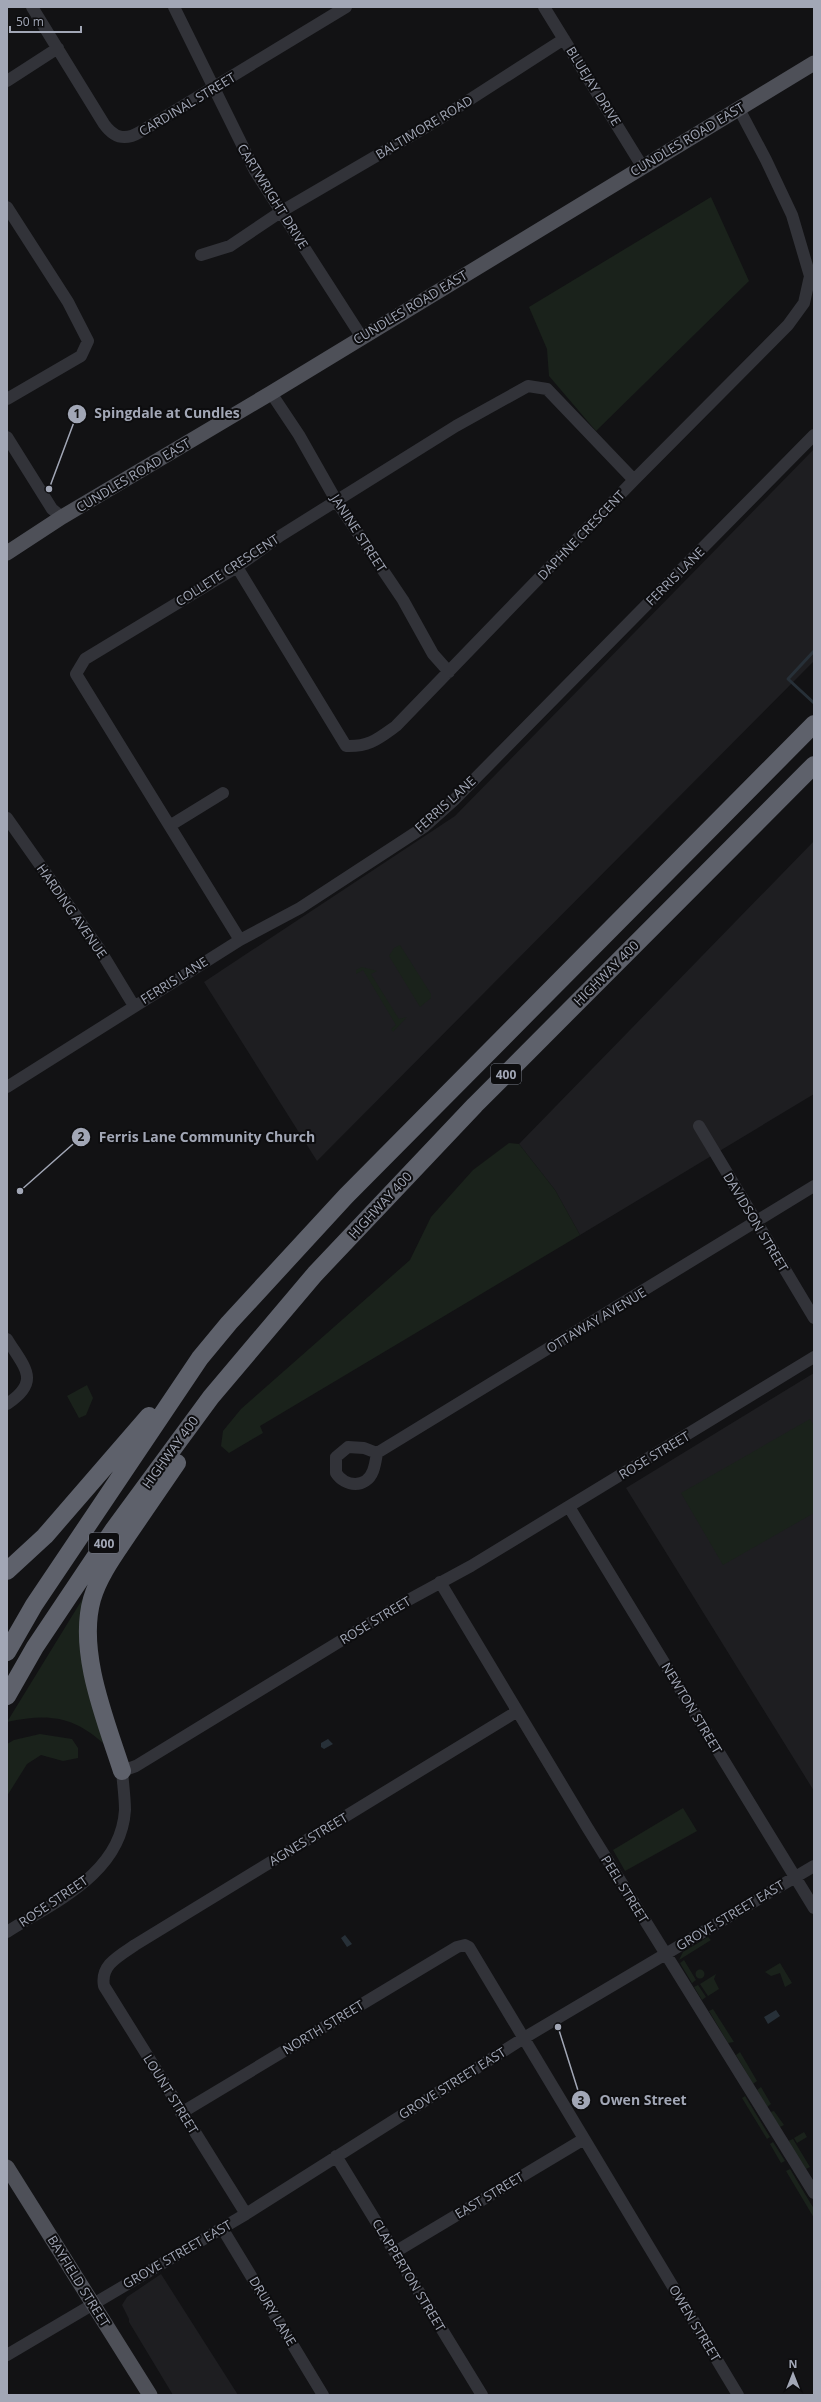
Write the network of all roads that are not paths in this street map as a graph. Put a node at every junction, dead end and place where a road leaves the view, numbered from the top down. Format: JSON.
{"nodes":[{"id":1,"x":32,"y":7,"type":"edge"},
{"id":2,"x":174,"y":7,"type":"edge"},
{"id":3,"x":346,"y":7,"type":"edge"},
{"id":4,"x":544,"y":7,"type":"edge"},
{"id":5,"x":564,"y":39,"type":"junction"},
{"id":6,"x":58,"y":48,"type":"junction"},
{"id":7,"x":814,"y":63,"type":"edge"},
{"id":8,"x":7,"y":81,"type":"edge"},
{"id":9,"x":212,"y":88,"type":"junction"},
{"id":10,"x":739,"y":109,"type":"junction"},
{"id":11,"x":642,"y":166,"type":"junction"},
{"id":12,"x":7,"y":207,"type":"edge"},
{"id":13,"x":282,"y":211,"type":"junction"},
{"id":14,"x":201,"y":255,"type":"dead end"},
{"id":15,"x":361,"y":336,"type":"junction"},
{"id":16,"x":271,"y":393,"type":"junction"},
{"id":17,"x":7,"y":399,"type":"edge"},
{"id":18,"x":814,"y":435,"type":"edge"},
{"id":19,"x":7,"y":436,"type":"edge"},
{"id":20,"x":634,"y":480,"type":"junction"},
{"id":21,"x":337,"y":502,"type":"junction"},
{"id":22,"x":62,"y":517,"type":"junction"},
{"id":23,"x":7,"y":553,"type":"edge"},
{"id":24,"x":237,"y":566,"type":"junction"},
{"id":25,"x":449,"y":672,"type":"junction"},
{"id":26,"x":814,"y":724,"type":"edge"},
{"id":27,"x":814,"y":765,"type":"edge"},
{"id":28,"x":223,"y":793,"type":"dead end"},
{"id":29,"x":7,"y":818,"type":"edge"},
{"id":30,"x":171,"y":826,"type":"junction"},
{"id":31,"x":240,"y":940,"type":"junction"},
{"id":32,"x":134,"y":1006,"type":"junction"},
{"id":33,"x":7,"y":1086,"type":"edge"},
{"id":34,"x":698,"y":1126,"type":"dead end"},
{"id":35,"x":814,"y":1186,"type":"edge"},
{"id":36,"x":756,"y":1222,"type":"junction"},
{"id":37,"x":814,"y":1318,"type":"edge"},
{"id":38,"x":7,"y":1339,"type":"edge"},
{"id":39,"x":814,"y":1357,"type":"edge"},
{"id":40,"x":200,"y":1358,"type":"junction"},
{"id":41,"x":211,"y":1396,"type":"junction"},
{"id":42,"x":7,"y":1404,"type":"edge"},
{"id":43,"x":377,"y":1453,"type":"dead end"},
{"id":44,"x":569,"y":1506,"type":"junction"},
{"id":45,"x":7,"y":1571,"type":"edge"},
{"id":46,"x":440,"y":1582,"type":"junction"},
{"id":47,"x":7,"y":1652,"type":"edge"},
{"id":48,"x":7,"y":1696,"type":"edge"},
{"id":49,"x":516,"y":1712,"type":"junction"},
{"id":50,"x":122,"y":1771,"type":"junction"},
{"id":51,"x":814,"y":1866,"type":"edge"},
{"id":52,"x":795,"y":1878,"type":"junction"},
{"id":53,"x":814,"y":1908,"type":"edge"},
{"id":54,"x":7,"y":1932,"type":"edge"},
{"id":55,"x":465,"y":1945,"type":"joint"},
{"id":56,"x":666,"y":1953,"type":"junction"},
{"id":57,"x":104,"y":1972,"type":"joint"},
{"id":58,"x":524,"y":2038,"type":"junction"},
{"id":59,"x":181,"y":2113,"type":"junction"},
{"id":60,"x":584,"y":2139,"type":"junction"},
{"id":61,"x":336,"y":2156,"type":"junction"},
{"id":62,"x":7,"y":2167,"type":"edge"},
{"id":63,"x":814,"y":2193,"type":"edge"},
{"id":64,"x":246,"y":2214,"type":"junction"},
{"id":65,"x":222,"y":2228,"type":"junction"},
{"id":66,"x":395,"y":2252,"type":"junction"},
{"id":67,"x":93,"y":2303,"type":"junction"},
{"id":68,"x":7,"y":2355,"type":"edge"},
{"id":69,"x":150,"y":2395,"type":"edge"},
{"id":70,"x":323,"y":2395,"type":"edge"},
{"id":71,"x":482,"y":2395,"type":"edge"},
{"id":72,"x":738,"y":2395,"type":"edge"}],
"edges":[{"from":1,"to":6,"type":"street","name":"CARDINAL STREET"},
{"from":2,"to":9,"type":"street","name":"CARTWRIGHT DRIVE"},
{"from":3,"to":9,"type":"street","name":"CARDINAL STREET"},
{"from":4,"to":5,"type":"street","name":"BLUEJAY DRIVE"},
{"from":5,"to":11,"type":"street","name":"BLUEJAY DRIVE"},
{"from":5,"to":13,"type":"street","name":"BALTIMORE ROAD"},
{"from":6,"to":8,"type":"street"},
{"from":6,"to":9,"type":"street","name":"CARDINAL STREET"},
{"from":7,"to":10,"type":"main road","name":"CUNDLES ROAD EAST"},
{"from":9,"to":13,"type":"street","name":"CARTWRIGHT DRIVE"},
{"from":10,"to":11,"type":"main road","name":"CUNDLES ROAD EAST"},
{"from":10,"to":20,"type":"street","name":"DAPHNE CRESCENT"},
{"from":11,"to":15,"type":"main road","name":"CUNDLES ROAD EAST"},
{"from":12,"to":17,"type":"street"},
{"from":13,"to":14,"type":"street","name":"BALTIMORE ROAD"},
{"from":13,"to":15,"type":"street","name":"CARTWRIGHT DRIVE"},
{"from":15,"to":16,"type":"main road","name":"CUNDLES ROAD EAST"},
{"from":16,"to":21,"type":"street","name":"JANINE STREET"},
{"from":16,"to":22,"type":"main road","name":"CUNDLES ROAD EAST"},
{"from":18,"to":31,"type":"street","name":"FERRIS LANE"},
{"from":19,"to":22,"type":"street"},
{"from":20,"to":21,"type":"street","name":"COLLETE CRESCENT"},
{"from":20,"to":25,"type":"street","name":"DAPHNE CRESCENT"},
{"from":21,"to":24,"type":"street","name":"COLLETE CRESCENT"},
{"from":21,"to":25,"type":"street","name":"JANINE STREET"},
{"from":22,"to":23,"type":"main road","name":"CUNDLES ROAD EAST"},
{"from":24,"to":25,"type":"street","name":"DAPHNE CRESCENT"},
{"from":24,"to":30,"type":"street","name":"COLLETE CRESCENT"},
{"from":26,"to":40,"type":"highway","name":"HIGHWAY 400","number":"400"},
{"from":27,"to":41,"type":"highway","name":"HIGHWAY 400","number":"400"},
{"from":28,"to":30,"type":"street"},
{"from":29,"to":32,"type":"street","name":"HARDING AVENUE"},
{"from":30,"to":31,"type":"street","name":"COLLETE CRESCENT"},
{"from":31,"to":32,"type":"street","name":"FERRIS LANE"},
{"from":32,"to":33,"type":"street","name":"FERRIS LANE"},
{"from":34,"to":36,"type":"street","name":"DAVIDSON STREET"},
{"from":35,"to":36,"type":"street","name":"OTTAWAY AVENUE"},
{"from":36,"to":37,"type":"street","name":"DAVIDSON STREET"},
{"from":36,"to":43,"type":"street","name":"OTTAWAY AVENUE"},
{"from":38,"to":42,"type":"street"},
{"from":39,"to":44,"type":"street","name":"ROSE STREET"},
{"from":40,"to":45,"type":"highway"},
{"from":40,"to":47,"type":"highway","name":"HIGHWAY 400","number":"400"},
{"from":41,"to":48,"type":"highway","name":"HIGHWAY 400","number":"400"},
{"from":41,"to":50,"type":"highway"},
{"from":44,"to":46,"type":"street","name":"ROSE STREET"},
{"from":44,"to":52,"type":"street","name":"NEWTON STREET"},
{"from":46,"to":49,"type":"street","name":"PEEL STREET"},
{"from":46,"to":50,"type":"street","name":"ROSE STREET"},
{"from":49,"to":56,"type":"street","name":"PEEL STREET"},
{"from":49,"to":57,"type":"street","name":"AGNES STREET"},
{"from":50,"to":54,"type":"street","name":"ROSE STREET"},
{"from":51,"to":52,"type":"street","name":"GROVE STREET EAST"},
{"from":52,"to":53,"type":"street","name":"NEWTON STREET"},
{"from":52,"to":56,"type":"street","name":"GROVE STREET EAST"},
{"from":55,"to":58,"type":"street","name":"OWEN STREET"},
{"from":55,"to":59,"type":"street","name":"NORTH STREET"},
{"from":56,"to":58,"type":"street","name":"GROVE STREET EAST"},
{"from":56,"to":63,"type":"street","name":"PEEL STREET"},
{"from":57,"to":59,"type":"street","name":"LOUNT STREET"},
{"from":58,"to":60,"type":"street","name":"OWEN STREET"},
{"from":58,"to":61,"type":"street","name":"GROVE STREET EAST"},
{"from":59,"to":64,"type":"street","name":"LOUNT STREET"},
{"from":60,"to":66,"type":"street","name":"EAST STREET"},
{"from":60,"to":72,"type":"street","name":"OWEN STREET"},
{"from":61,"to":64,"type":"street","name":"GROVE STREET EAST"},
{"from":61,"to":66,"type":"street","name":"CLAPPERTON STREET"},
{"from":62,"to":67,"type":"main road","name":"BAYFIELD STREET"},
{"from":64,"to":65,"type":"street","name":"GROVE STREET EAST"},
{"from":65,"to":67,"type":"street","name":"GROVE STREET EAST"},
{"from":65,"to":70,"type":"street","name":"DRURY LANE"},
{"from":66,"to":71,"type":"street","name":"CLAPPERTON STREET"},
{"from":67,"to":68,"type":"street","name":"GROVE STREET EAST"},
{"from":67,"to":69,"type":"main road","name":"BAYFIELD STREET"}]}
